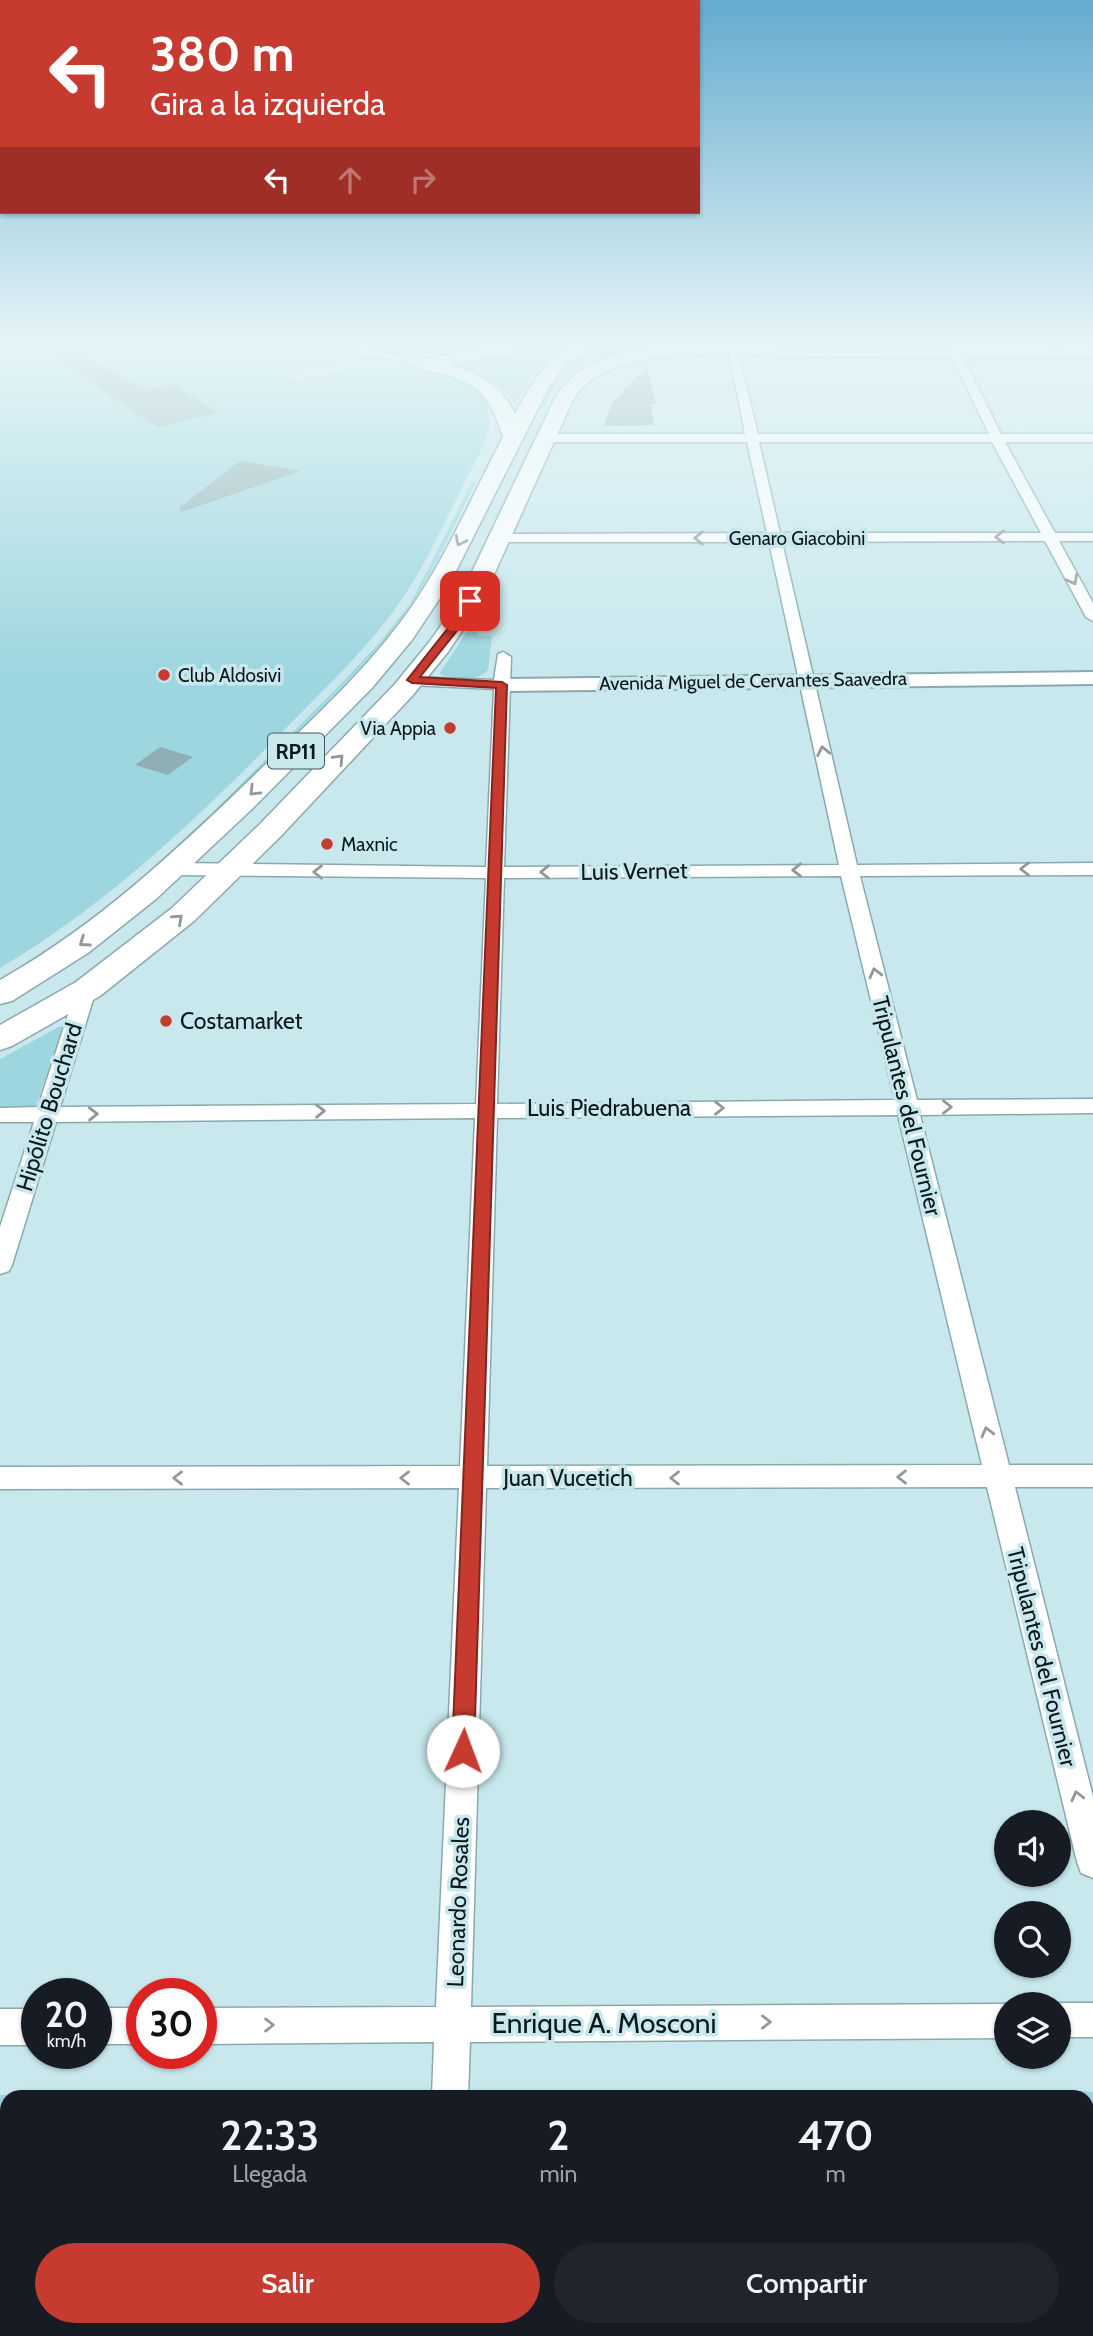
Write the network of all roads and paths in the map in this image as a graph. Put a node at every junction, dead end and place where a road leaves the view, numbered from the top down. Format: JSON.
{"nodes":[{"id":1,"x":504,"y":455,"type":"edge"},
{"id":2,"x":539,"y":455,"type":"edge"},
{"id":3,"x":755,"y":455,"type":"edge"},
{"id":4,"x":1006,"y":455,"type":"edge"},
{"id":5,"x":1050,"y":537,"type":"junction"},
{"id":6,"x":1093,"y":537,"type":"edge"},
{"id":7,"x":500,"y":538,"type":"junction"},
{"id":8,"x":773,"y":538,"type":"junction"},
{"id":9,"x":1093,"y":617,"type":"edge"},
{"id":10,"x":503,"y":657,"type":"dead end"},
{"id":11,"x":1093,"y":678,"type":"edge"},
{"id":12,"x":412,"y":680,"type":"junction"},
{"id":13,"x":807,"y":680,"type":"junction"},
{"id":14,"x":502,"y":685,"type":"junction"},
{"id":15,"x":176,"y":869,"type":"junction"},
{"id":16,"x":849,"y":869,"type":"junction"},
{"id":17,"x":1093,"y":869,"type":"edge"},
{"id":18,"x":231,"y":872,"type":"junction"},
{"id":19,"x":494,"y":873,"type":"junction"},
{"id":20,"x":86,"y":990,"type":"junction"},
{"id":21,"x":0,"y":994,"type":"edge"},
{"id":22,"x":0,"y":1039,"type":"edge"},
{"id":23,"x":1093,"y":1106,"type":"edge"},
{"id":24,"x":907,"y":1107,"type":"junction"},
{"id":25,"x":486,"y":1109,"type":"junction"},
{"id":26,"x":47,"y":1114,"type":"junction"},
{"id":27,"x":0,"y":1115,"type":"edge"},
{"id":28,"x":0,"y":1265,"type":"edge"},
{"id":29,"x":998,"y":1476,"type":"junction"},
{"id":30,"x":1093,"y":1476,"type":"edge"},
{"id":31,"x":0,"y":1478,"type":"edge"},
{"id":32,"x":474,"y":1478,"type":"junction"},
{"id":33,"x":1093,"y":1862,"type":"edge"},
{"id":34,"x":1071,"y":2020,"type":"edge"},
{"id":35,"x":1093,"y":2020,"type":"edge"},
{"id":36,"x":994,"y":2021,"type":"edge"},
{"id":37,"x":453,"y":2024,"type":"junction"},
{"id":38,"x":217,"y":2026,"type":"edge"},
{"id":39,"x":0,"y":2027,"type":"edge"},
{"id":40,"x":21,"y":2027,"type":"edge"},
{"id":41,"x":450,"y":2090,"type":"edge"}],
"edges":[{"from":1,"to":15,"type":"main road","number":"RP11","one_way":true},
{"from":2,"to":7,"type":"main road","number":"RP11"},
{"from":3,"to":8,"type":"street","name":"Tripulantes del Fournier"},
{"from":4,"to":5,"type":"street"},
{"from":5,"to":6,"type":"street","name":"Genaro Giacobini"},
{"from":5,"to":8,"type":"street","name":"Genaro Giacobini","one_way":true},
{"from":5,"to":9,"type":"street","one_way":true},
{"from":8,"to":7,"type":"street","name":"Genaro Giacobini","one_way":true},
{"from":7,"to":12,"type":"main road","number":"RP11"},
{"from":8,"to":13,"type":"street","name":"Tripulantes del Fournier"},
{"from":10,"to":14,"type":"street","name":"Leonardo Rosales"},
{"from":11,"to":13,"type":"street","name":"Avenida Miguel de Cervantes Saavedra"},
{"from":12,"to":14,"type":"street","name":"Avenida Miguel de Cervantes Saavedra"},
{"from":18,"to":12,"type":"main road","number":"RP11","one_way":true},
{"from":13,"to":14,"type":"street","name":"Avenida Miguel de Cervantes Saavedra"},
{"from":16,"to":13,"type":"street","name":"Tripulantes del Fournier","one_way":true},
{"from":14,"to":19,"type":"street","name":"Leonardo Rosales"},
{"from":15,"to":18,"type":"street","name":"Luis Vernet"},
{"from":15,"to":21,"type":"main road","number":"RP11","one_way":true},
{"from":17,"to":16,"type":"street","name":"Luis Vernet","one_way":true},
{"from":16,"to":19,"type":"street","name":"Luis Vernet","one_way":true},
{"from":24,"to":16,"type":"street","name":"Tripulantes del Fournier","one_way":true},
{"from":19,"to":18,"type":"street","name":"Luis Vernet","one_way":true},
{"from":20,"to":18,"type":"main road","number":"RP11","one_way":true},
{"from":19,"to":25,"type":"street","name":"Leonardo Rosales"},
{"from":20,"to":22,"type":"main road","number":"RP11"},
{"from":20,"to":26,"type":"street","name":"Hipólito Bouchard"},
{"from":24,"to":23,"type":"street","name":"Luis Piedrabuena","one_way":true},
{"from":25,"to":24,"type":"street","name":"Luis Piedrabuena","one_way":true},
{"from":29,"to":24,"type":"street","name":"Tripulantes del Fournier","one_way":true},
{"from":26,"to":25,"type":"street","name":"Luis Piedrabuena","one_way":true},
{"from":25,"to":32,"type":"street","name":"Leonardo Rosales"},
{"from":26,"to":27,"type":"street","name":"Luis Piedrabuena"},
{"from":26,"to":28,"type":"street","name":"Hipólito Bouchard"},
{"from":29,"to":30,"type":"street","name":"Juan Vucetich"},
{"from":29,"to":32,"type":"street","name":"Juan Vucetich","one_way":true},
{"from":33,"to":29,"type":"street","name":"Tripulantes del Fournier","one_way":true},
{"from":32,"to":31,"type":"street","name":"Juan Vucetich","one_way":true},
{"from":32,"to":37,"type":"street","name":"Leonardo Rosales"},
{"from":34,"to":35,"type":"street"},
{"from":37,"to":36,"type":"street","name":"Enrique A. Mosconi","one_way":true},
{"from":38,"to":37,"type":"street","name":"Enrique A. Mosconi","one_way":true},
{"from":37,"to":41,"type":"street","name":"Leonardo Rosales"},
{"from":39,"to":40,"type":"street"}]}
